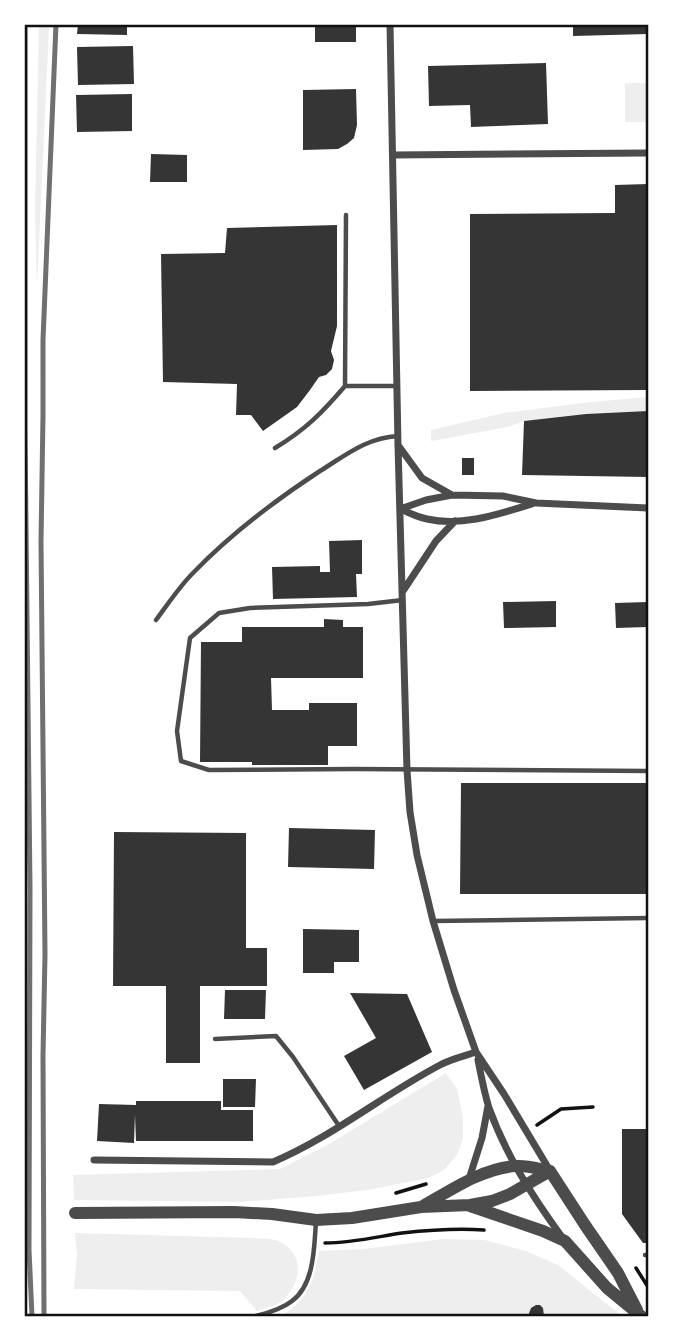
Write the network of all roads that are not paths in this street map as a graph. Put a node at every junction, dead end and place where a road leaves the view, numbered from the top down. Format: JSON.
{"nodes":[{"id":1,"x":390,"y":24,"type":"edge"},
{"id":2,"x":649,"y":153,"type":"edge"},
{"id":3,"x":393,"y":155,"type":"junction"},
{"id":4,"x":346,"y":215,"type":"dead end"},
{"id":5,"x":345,"y":386,"type":"junction"},
{"id":6,"x":397,"y":386,"type":"junction"},
{"id":7,"x":398,"y":436,"type":"junction"},
{"id":8,"x":398,"y":445,"type":"junction"},
{"id":9,"x":275,"y":448,"type":"dead end"},
{"id":10,"x":452,"y":495,"type":"junction"},
{"id":11,"x":536,"y":503,"type":"junction"},
{"id":12,"x":649,"y":508,"type":"edge"},
{"id":13,"x":400,"y":509,"type":"junction"},
{"id":14,"x":455,"y":521,"type":"junction"},
{"id":15,"x":403,"y":596,"type":"junction"},
{"id":16,"x":156,"y":620,"type":"dead end"},
{"id":17,"x":407,"y":770,"type":"junction"},
{"id":18,"x":649,"y":771,"type":"edge"},
{"id":19,"x":649,"y":918,"type":"edge"},
{"id":20,"x":433,"y":921,"type":"junction"},
{"id":21,"x":215,"y":1039,"type":"dead end"},
{"id":22,"x":476,"y":1052,"type":"junction"},
{"id":23,"x":488,"y":1105,"type":"junction"},
{"id":24,"x":339,"y":1127,"type":"junction"},
{"id":25,"x":94,"y":1160,"type":"dead end"},
{"id":26,"x":515,"y":1166,"type":"junction"},
{"id":27,"x":550,"y":1171,"type":"junction"},
{"id":28,"x":468,"y":1181,"type":"junction"},
{"id":29,"x":526,"y":1185,"type":"junction"},
{"id":30,"x":470,"y":1205,"type":"junction"},
{"id":31,"x":421,"y":1207,"type":"junction"},
{"id":32,"x":75,"y":1213,"type":"dead end"},
{"id":33,"x":316,"y":1220,"type":"junction"},
{"id":34,"x":565,"y":1241,"type":"junction"},
{"id":35,"x":640,"y":1315,"type":"edge"},
{"id":36,"x":256,"y":1317,"type":"edge"}],
"edges":[{"from":1,"to":3,"type":"street"},
{"from":2,"to":3,"type":"street"},
{"from":3,"to":6,"type":"street"},
{"from":4,"to":5,"type":"lane"},
{"from":5,"to":6,"type":"lane"},
{"from":5,"to":9,"type":"lane"},
{"from":6,"to":7,"type":"street"},
{"from":7,"to":8,"type":"street"},
{"from":7,"to":16,"type":"lane"},
{"from":8,"to":10,"type":"street"},
{"from":8,"to":13,"type":"street"},
{"from":10,"to":11,"type":"street"},
{"from":10,"to":13,"type":"street"},
{"from":11,"to":12,"type":"street"},
{"from":11,"to":14,"type":"street"},
{"from":13,"to":14,"type":"street"},
{"from":13,"to":15,"type":"street"},
{"from":14,"to":15,"type":"street"},
{"from":15,"to":17,"type":"street"},
{"from":15,"to":17,"type":"lane"},
{"from":17,"to":18,"type":"lane"},
{"from":17,"to":20,"type":"street"},
{"from":19,"to":20,"type":"lane"},
{"from":20,"to":22,"type":"street"},
{"from":21,"to":24,"type":"lane"},
{"from":22,"to":23,"type":"street"},
{"from":22,"to":24,"type":"street"},
{"from":22,"to":27,"type":"street"},
{"from":23,"to":26,"type":"street"},
{"from":23,"to":28,"type":"street"},
{"from":24,"to":25,"type":"street"},
{"from":26,"to":27,"type":"street"},
{"from":26,"to":28,"type":"street"},
{"from":26,"to":29,"type":"street"},
{"from":27,"to":29,"type":"street"},
{"from":27,"to":35,"type":"street"},
{"from":28,"to":31,"type":"street"},
{"from":29,"to":30,"type":"street"},
{"from":29,"to":34,"type":"street"},
{"from":30,"to":31,"type":"street"},
{"from":30,"to":34,"type":"street"},
{"from":31,"to":33,"type":"street"},
{"from":32,"to":33,"type":"street"},
{"from":33,"to":36,"type":"lane"},
{"from":34,"to":35,"type":"street"}]}
